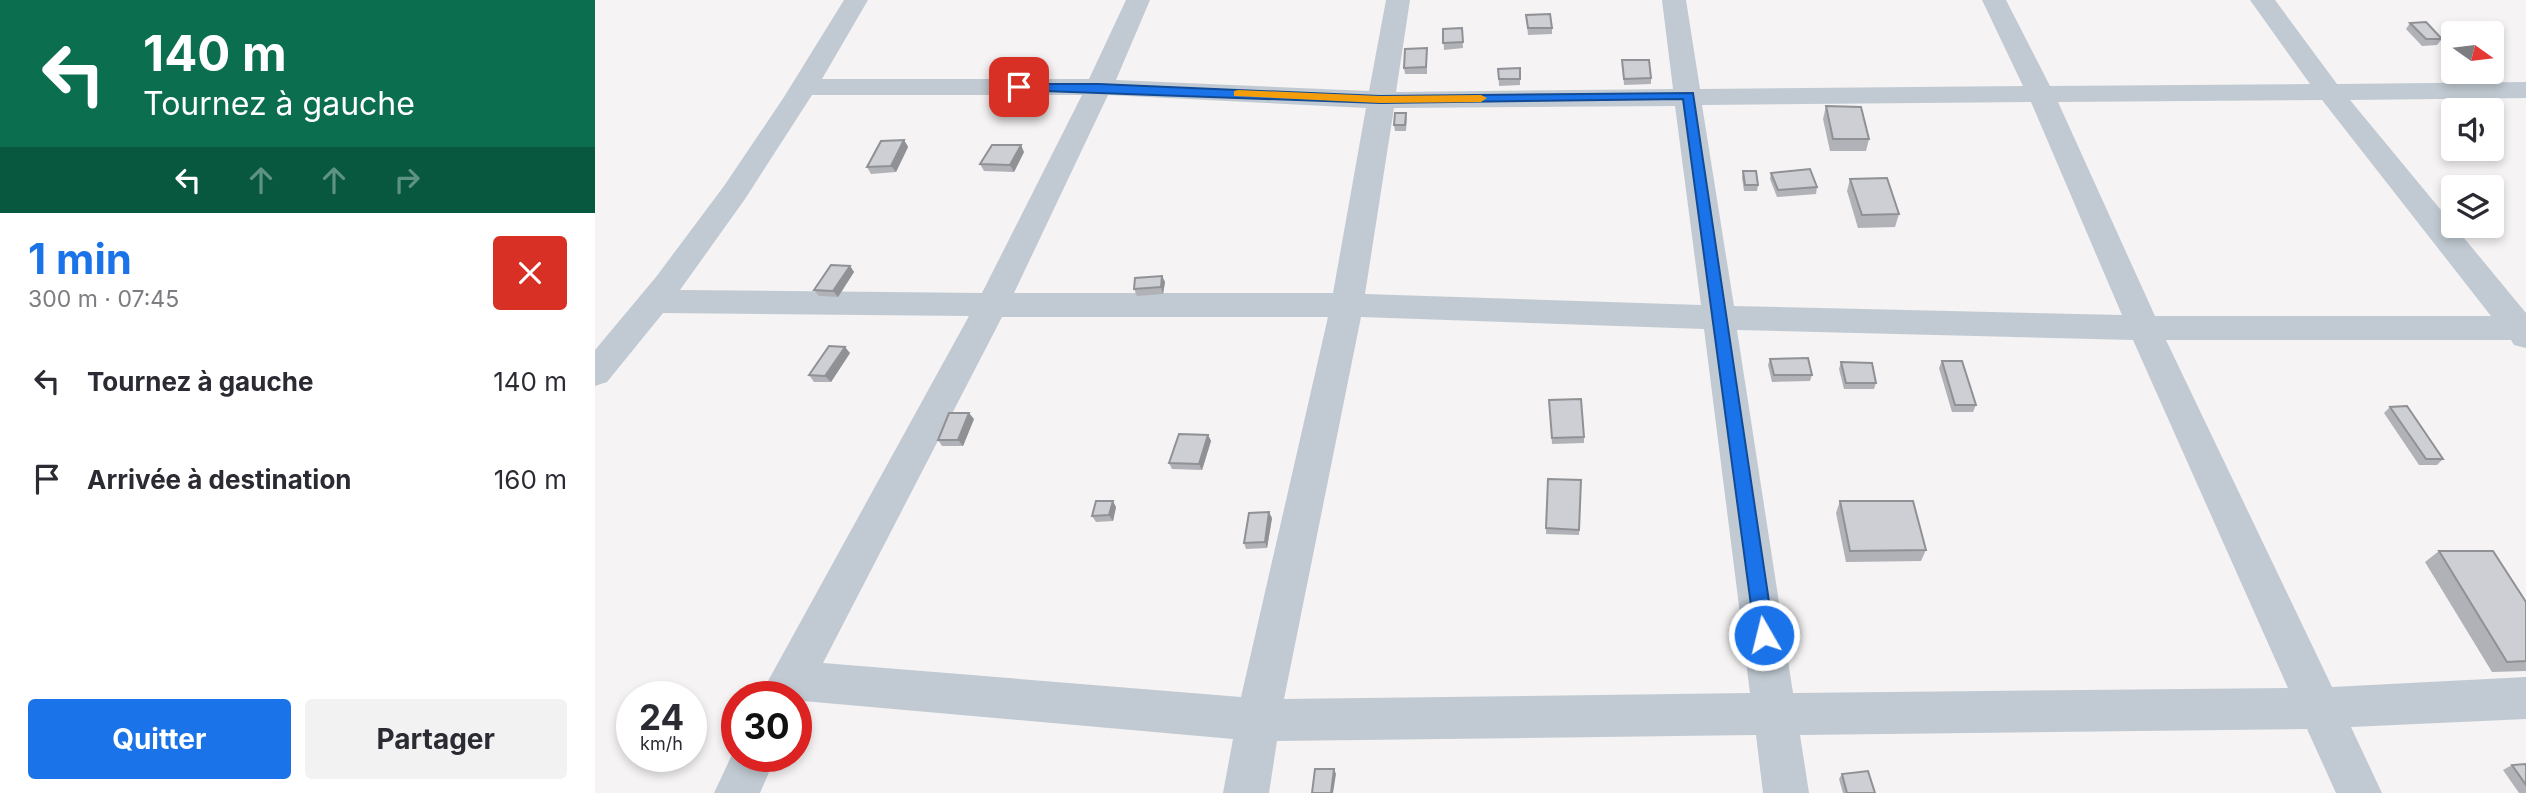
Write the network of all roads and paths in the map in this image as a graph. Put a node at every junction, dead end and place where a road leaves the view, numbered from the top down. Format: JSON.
{"nodes":[{"id":1,"x":856,"y":0,"type":"edge"},
{"id":2,"x":1137,"y":0,"type":"edge"},
{"id":3,"x":1398,"y":0,"type":"edge"},
{"id":4,"x":1674,"y":0,"type":"edge"},
{"id":5,"x":1994,"y":0,"type":"edge"},
{"id":6,"x":2262,"y":0,"type":"edge"},
{"id":7,"x":806,"y":87,"type":"junction"},
{"id":8,"x":1099,"y":88,"type":"junction"},
{"id":9,"x":2526,"y":90,"type":"edge"},
{"id":10,"x":2329,"y":92,"type":"junction"},
{"id":11,"x":2039,"y":93,"type":"junction"},
{"id":12,"x":1689,"y":95,"type":"junction"},
{"id":13,"x":1380,"y":100,"type":"junction"},
{"id":14,"x":657,"y":301,"type":"junction"},
{"id":15,"x":1347,"y":304,"type":"junction"},
{"id":16,"x":992,"y":305,"type":"junction"},
{"id":17,"x":1720,"y":318,"type":"junction"},
{"id":18,"x":2144,"y":328,"type":"junction"},
{"id":19,"x":2524,"y":331,"type":"edge"},
{"id":20,"x":595,"y":373,"type":"edge"},
{"id":21,"x":791,"y":681,"type":"edge"},
{"id":22,"x":812,"y":690,"type":"edge"},
{"id":23,"x":2526,"y":698,"type":"edge"},
{"id":24,"x":2320,"y":708,"type":"junction"},
{"id":25,"x":1775,"y":715,"type":"junction"},
{"id":26,"x":1258,"y":720,"type":"junction"},
{"id":27,"x":747,"y":772,"type":"edge"},
{"id":28,"x":737,"y":793,"type":"edge"},
{"id":29,"x":1245,"y":793,"type":"edge"},
{"id":30,"x":1786,"y":793,"type":"edge"},
{"id":31,"x":2359,"y":793,"type":"edge"}],
"edges":[{"from":1,"to":7,"type":"street"},
{"from":2,"to":8,"type":"street"},
{"from":3,"to":13,"type":"street"},
{"from":4,"to":12,"type":"street"},
{"from":5,"to":11,"type":"street"},
{"from":6,"to":10,"type":"street"},
{"from":7,"to":8,"type":"street"},
{"from":7,"to":14,"type":"street"},
{"from":8,"to":13,"type":"street"},
{"from":8,"to":16,"type":"street"},
{"from":9,"to":10,"type":"street"},
{"from":10,"to":11,"type":"street"},
{"from":10,"to":19,"type":"street"},
{"from":11,"to":12,"type":"street"},
{"from":11,"to":18,"type":"street"},
{"from":12,"to":13,"type":"street"},
{"from":12,"to":17,"type":"street"},
{"from":13,"to":15,"type":"street"},
{"from":14,"to":16,"type":"street"},
{"from":14,"to":20,"type":"street"},
{"from":15,"to":16,"type":"street"},
{"from":15,"to":17,"type":"street"},
{"from":15,"to":26,"type":"street"},
{"from":16,"to":21,"type":"street"},
{"from":17,"to":18,"type":"street"},
{"from":17,"to":25,"type":"street"},
{"from":18,"to":19,"type":"street"},
{"from":18,"to":24,"type":"street"},
{"from":22,"to":26,"type":"street"},
{"from":23,"to":24,"type":"street"},
{"from":24,"to":25,"type":"street"},
{"from":24,"to":31,"type":"street"},
{"from":25,"to":26,"type":"street"},
{"from":25,"to":30,"type":"street"},
{"from":26,"to":29,"type":"street"},
{"from":27,"to":28,"type":"street"}]}
